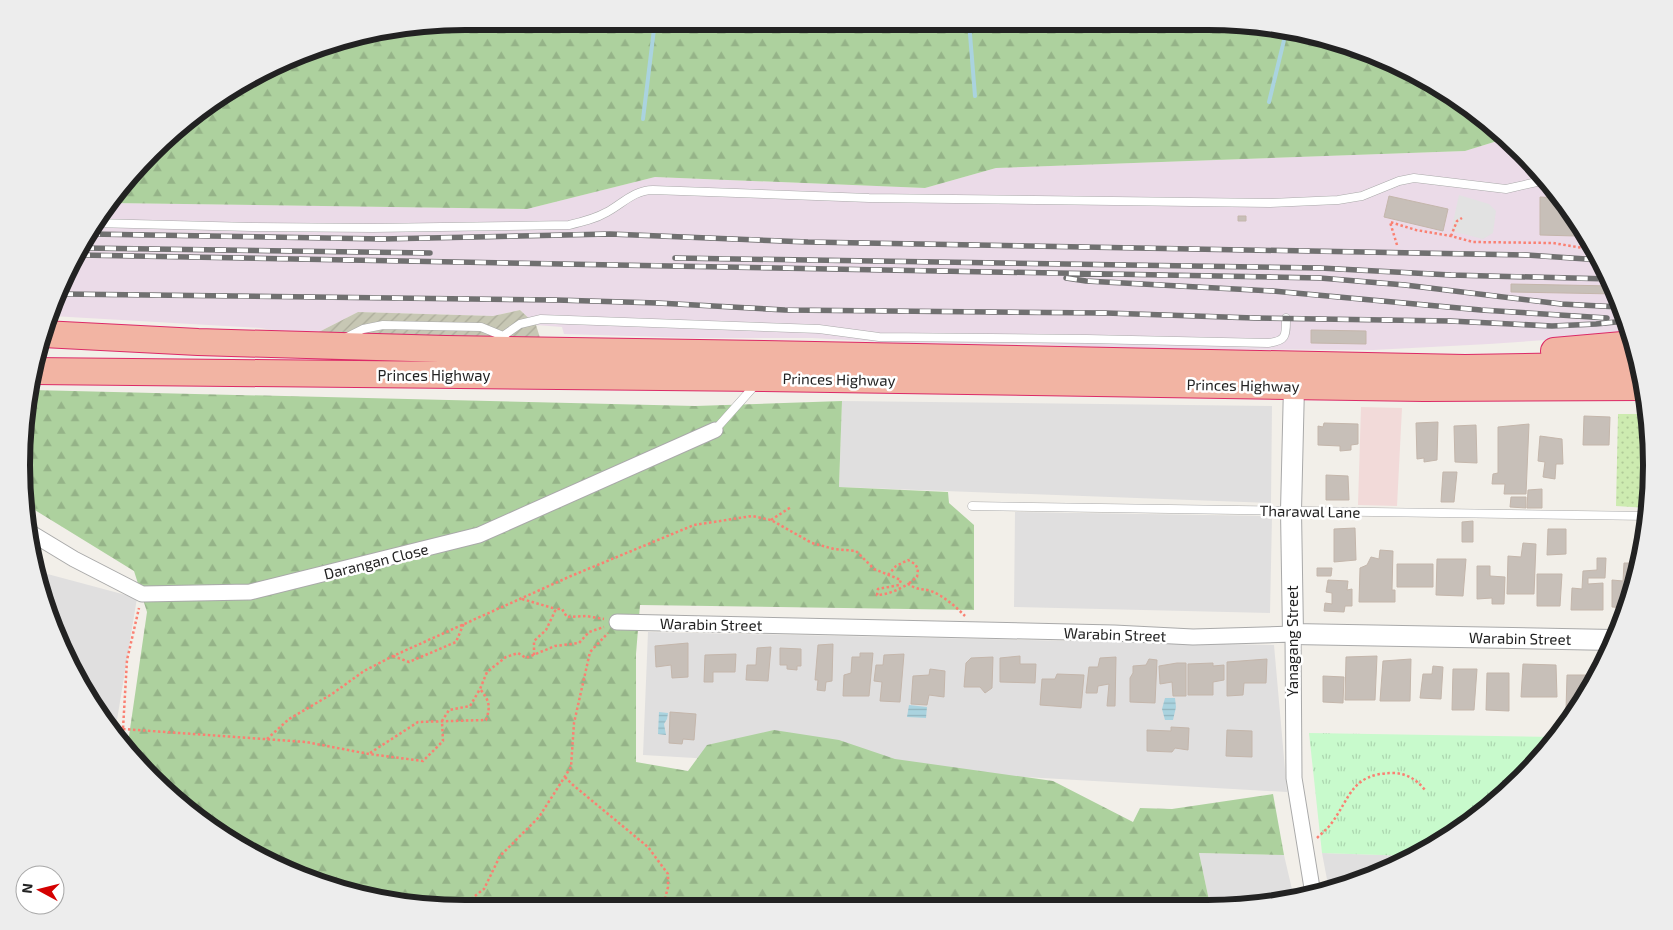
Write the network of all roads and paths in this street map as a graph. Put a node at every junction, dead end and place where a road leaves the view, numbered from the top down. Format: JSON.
{"nodes":[{"id":1,"x":1538,"y":182,"type":"edge"},
{"id":2,"x":1462,"y":218,"type":"dead end"},
{"id":3,"x":103,"y":223,"type":"edge"},
{"id":4,"x":569,"y":225,"type":"junction"},
{"id":5,"x":568,"y":234,"type":"dead end"},
{"id":6,"x":1451,"y":236,"type":"junction"},
{"id":7,"x":1396,"y":245,"type":"dead end"},
{"id":8,"x":1585,"y":248,"type":"edge"},
{"id":9,"x":1286,"y":318,"type":"dead end"},
{"id":10,"x":50,"y":334,"type":"edge"},
{"id":11,"x":1626,"y":345,"type":"edge"},
{"id":12,"x":510,"y":358,"type":"junction"},
{"id":13,"x":1364,"y":366,"type":"junction"},
{"id":14,"x":1632,"y":366,"type":"edge"},
{"id":15,"x":40,"y":371,"type":"edge"},
{"id":16,"x":762,"y":378,"type":"junction"},
{"id":17,"x":1294,"y":386,"type":"junction"},
{"id":18,"x":1636,"y":387,"type":"edge"},
{"id":19,"x":715,"y":430,"type":"joint"},
{"id":20,"x":972,"y":506,"type":"dead end"},
{"id":21,"x":791,"y":507,"type":"dead end"},
{"id":22,"x":1292,"y":511,"type":"junction"},
{"id":23,"x":1640,"y":516,"type":"edge"},
{"id":24,"x":771,"y":520,"type":"junction"},
{"id":25,"x":36,"y":536,"type":"edge"},
{"id":26,"x":888,"y":575,"type":"junction"},
{"id":27,"x":908,"y":584,"type":"junction"},
{"id":28,"x":142,"y":594,"type":"junction"},
{"id":29,"x":521,"y":598,"type":"junction"},
{"id":30,"x":556,"y":609,"type":"junction"},
{"id":31,"x":617,"y":622,"type":"junction"},
{"id":32,"x":464,"y":623,"type":"junction"},
{"id":33,"x":977,"y":630,"type":"junction"},
{"id":34,"x":1293,"y":634,"type":"junction"},
{"id":35,"x":1606,"y":640,"type":"edge"},
{"id":36,"x":534,"y":655,"type":"junction"},
{"id":37,"x":393,"y":656,"type":"junction"},
{"id":38,"x":480,"y":689,"type":"junction"},
{"id":39,"x":442,"y":721,"type":"junction"},
{"id":40,"x":119,"y":729,"type":"edge"},
{"id":41,"x":123,"y":729,"type":"junction"},
{"id":42,"x":267,"y":739,"type":"junction"},
{"id":43,"x":369,"y":754,"type":"junction"},
{"id":44,"x":564,"y":777,"type":"junction"},
{"id":45,"x":1425,"y":790,"type":"dead end"},
{"id":46,"x":1305,"y":849,"type":"junction"},
{"id":47,"x":1312,"y":887,"type":"edge"},
{"id":48,"x":470,"y":900,"type":"edge"},
{"id":49,"x":665,"y":900,"type":"edge"}],
"edges":[{"from":1,"to":4,"type":"lane"},
{"from":2,"to":6,"type":"path"},
{"from":3,"to":4,"type":"lane"},
{"from":4,"to":5,"type":"lane"},
{"from":6,"to":7,"type":"path"},
{"from":6,"to":8,"type":"path"},
{"from":9,"to":12,"type":"lane"},
{"from":10,"to":12,"type":"highway","name":"Princes Highway"},
{"from":11,"to":13,"type":"highway"},
{"from":12,"to":13,"type":"highway","name":"Princes Highway"},
{"from":12,"to":15,"type":"highway","name":"Princes Highway"},
{"from":12,"to":16,"type":"highway","name":"Princes Highway"},
{"from":13,"to":14,"type":"highway","name":"Princes Highway"},
{"from":16,"to":17,"type":"highway","name":"Princes Highway"},
{"from":16,"to":19,"type":"lane"},
{"from":17,"to":18,"type":"highway","name":"Princes Highway"},
{"from":17,"to":22,"type":"street","name":"Yanagang Street"},
{"from":19,"to":28,"type":"street","name":"Darangan Close"},
{"from":20,"to":22,"type":"lane","name":"Tharawal Lane"},
{"from":21,"to":24,"type":"path"},
{"from":22,"to":23,"type":"lane","name":"Tharawal Lane"},
{"from":22,"to":34,"type":"street","name":"Yanagang Street"},
{"from":24,"to":26,"type":"path"},
{"from":24,"to":29,"type":"path"},
{"from":25,"to":28,"type":"street","name":"Darangan Close"},
{"from":26,"to":27,"type":"path"},
{"from":26,"to":27,"type":"path"},
{"from":27,"to":33,"type":"path"},
{"from":28,"to":41,"type":"path"},
{"from":29,"to":30,"type":"path"},
{"from":29,"to":32,"type":"path"},
{"from":30,"to":31,"type":"path"},
{"from":30,"to":36,"type":"path"},
{"from":31,"to":33,"type":"street","name":"Warabin Street"},
{"from":31,"to":36,"type":"path"},
{"from":31,"to":44,"type":"path"},
{"from":32,"to":37,"type":"path"},
{"from":32,"to":37,"type":"path"},
{"from":33,"to":34,"type":"street","name":"Warabin Street"},
{"from":34,"to":35,"type":"street","name":"Warabin Street"},
{"from":34,"to":46,"type":"street","name":"Yanagang Street"},
{"from":36,"to":38,"type":"path"},
{"from":37,"to":42,"type":"path"},
{"from":38,"to":39,"type":"path"},
{"from":38,"to":39,"type":"path"},
{"from":39,"to":43,"type":"path"},
{"from":39,"to":43,"type":"path"},
{"from":40,"to":41,"type":"path"},
{"from":41,"to":42,"type":"path"},
{"from":42,"to":43,"type":"path"},
{"from":44,"to":48,"type":"path"},
{"from":44,"to":49,"type":"path"},
{"from":45,"to":46,"type":"path"},
{"from":46,"to":47,"type":"street","name":"Yanagang Street"}]}
